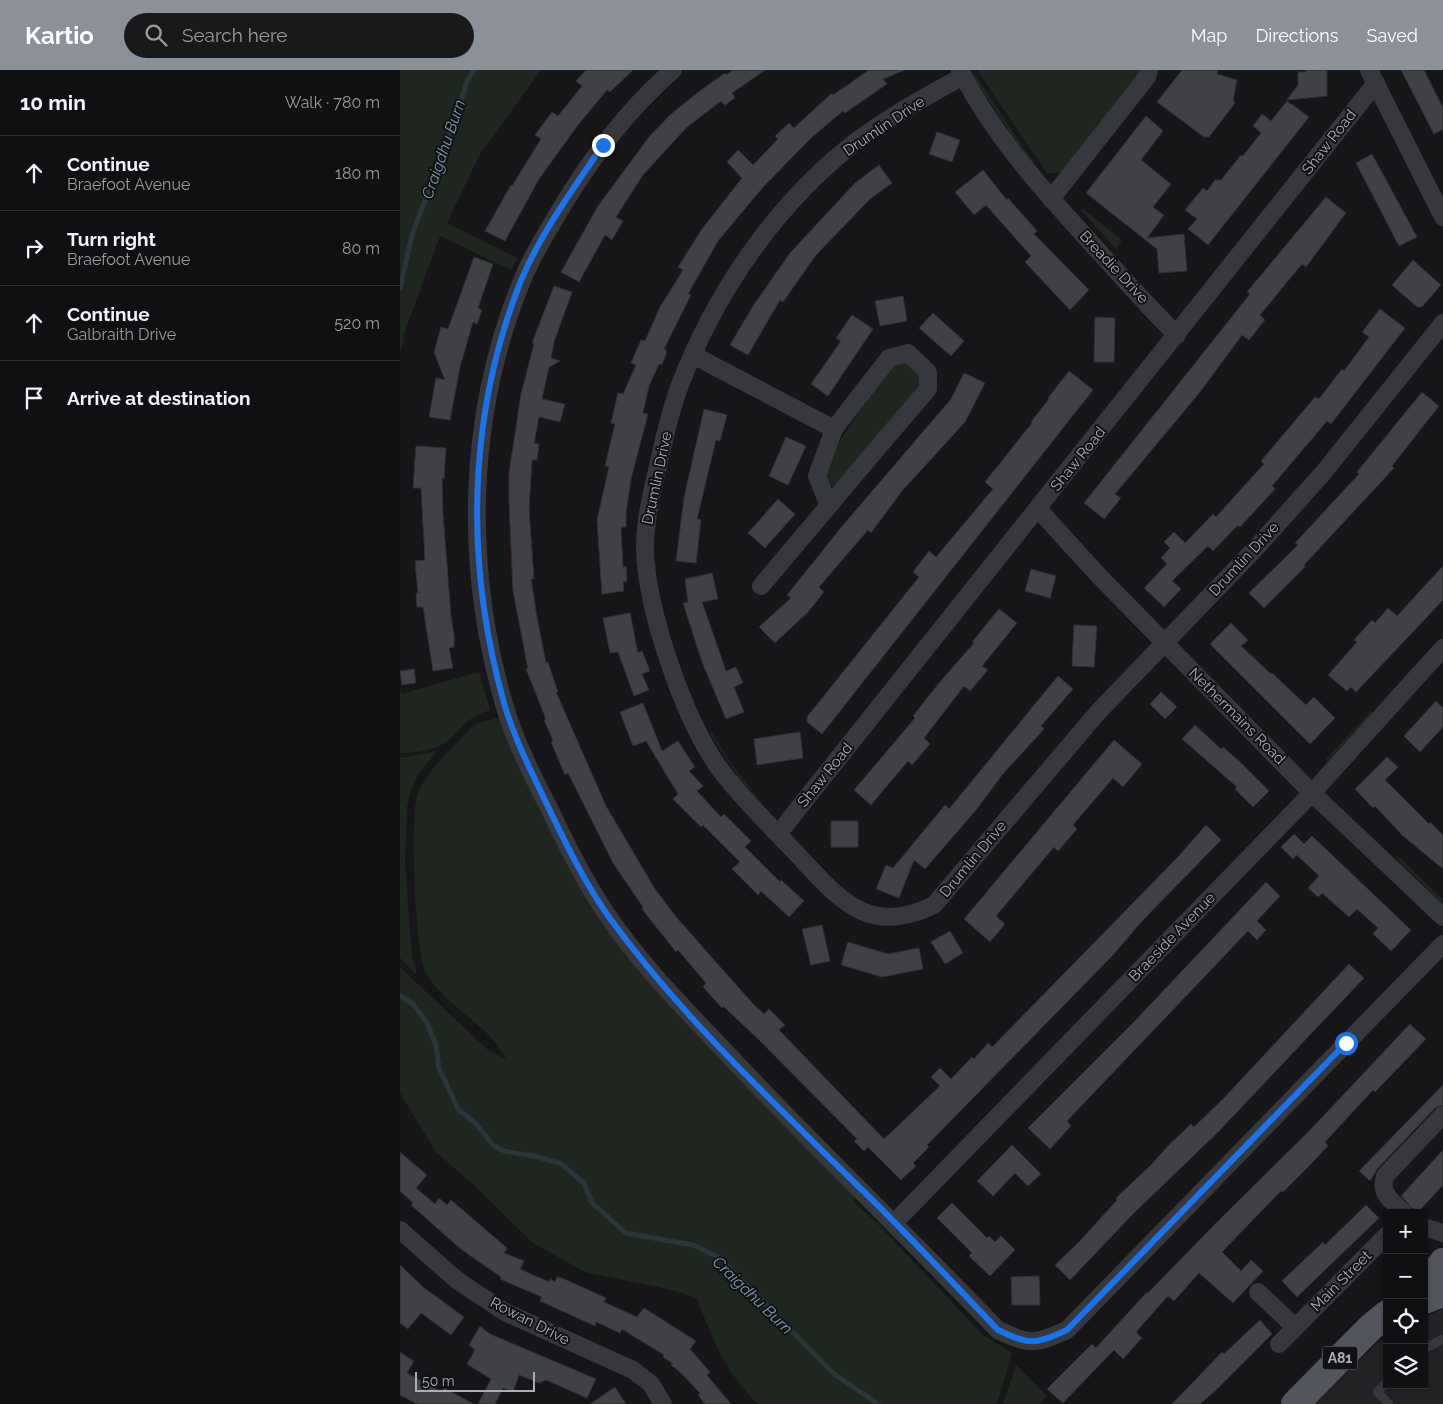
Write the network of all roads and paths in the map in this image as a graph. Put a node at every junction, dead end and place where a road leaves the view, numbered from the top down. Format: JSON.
{"nodes":[{"id":1,"x":673,"y":70,"type":"edge"},
{"id":2,"x":1149,"y":70,"type":"edge"},
{"id":3,"x":961,"y":73,"type":"edge"},
{"id":4,"x":1372,"y":77,"type":"edge"},
{"id":5,"x":1051,"y":199,"type":"junction"},
{"id":6,"x":1443,"y":217,"type":"edge"},
{"id":7,"x":1443,"y":323,"type":"edge"},
{"id":8,"x":1177,"y":335,"type":"junction"},
{"id":9,"x":693,"y":355,"type":"junction"},
{"id":10,"x":834,"y":429,"type":"junction"},
{"id":11,"x":829,"y":506,"type":"junction"},
{"id":12,"x":1038,"y":509,"type":"junction"},
{"id":13,"x":761,"y":586,"type":"dead end"},
{"id":14,"x":1164,"y":642,"type":"junction"},
{"id":15,"x":1443,"y":648,"type":"edge"},
{"id":16,"x":1312,"y":792,"type":"junction"},
{"id":17,"x":778,"y":834,"type":"junction"},
{"id":18,"x":1443,"y":917,"type":"edge"},
{"id":19,"x":1443,"y":944,"type":"edge"},
{"id":20,"x":1443,"y":1116,"type":"edge"},
{"id":21,"x":1400,"y":1209,"type":"edge"},
{"id":22,"x":895,"y":1222,"type":"junction"},
{"id":23,"x":1428,"y":1228,"type":"edge"},
{"id":24,"x":400,"y":1230,"type":"edge"},
{"id":25,"x":1443,"y":1233,"type":"edge"},
{"id":26,"x":1383,"y":1239,"type":"edge"},
{"id":27,"x":1443,"y":1262,"type":"edge"},
{"id":28,"x":1428,"y":1276,"type":"edge"},
{"id":29,"x":1258,"y":1292,"type":"dead end"},
{"id":30,"x":1443,"y":1293,"type":"edge"},
{"id":31,"x":1427,"y":1299,"type":"edge"},
{"id":32,"x":1383,"y":1317,"type":"edge"},
{"id":33,"x":1295,"y":1327,"type":"junction"},
{"id":34,"x":1443,"y":1339,"type":"edge"},
{"id":35,"x":1279,"y":1344,"type":"dead end"},
{"id":36,"x":1428,"y":1347,"type":"edge"},
{"id":37,"x":1383,"y":1386,"type":"edge"},
{"id":38,"x":663,"y":1404,"type":"edge"},
{"id":39,"x":1295,"y":1404,"type":"edge"},
{"id":40,"x":1389,"y":1404,"type":"edge"}],
"edges":[{"from":1,"to":22,"type":"street"},
{"from":2,"to":5,"type":"street"},
{"from":3,"to":5,"type":"street","name":"Breadie Drive"},
{"from":3,"to":9,"type":"street","name":"Drumlin Drive"},
{"from":4,"to":6,"type":"street"},
{"from":4,"to":8,"type":"street","name":"Shaw Road"},
{"from":5,"to":8,"type":"street","name":"Breadie Drive"},
{"from":7,"to":14,"type":"street","name":"Drumlin Drive"},
{"from":8,"to":12,"type":"street","name":"Shaw Road"},
{"from":9,"to":10,"type":"street"},
{"from":9,"to":17,"type":"street","name":"Drumlin Drive"},
{"from":10,"to":11,"type":"street"},
{"from":10,"to":11,"type":"street"},
{"from":11,"to":13,"type":"street"},
{"from":12,"to":14,"type":"street","name":"Nethermains Road"},
{"from":12,"to":17,"type":"street","name":"Shaw Road"},
{"from":14,"to":16,"type":"street","name":"Nethermains Road"},
{"from":14,"to":17,"type":"street","name":"Drumlin Drive"},
{"from":15,"to":16,"type":"street","name":"Braeside Avenue"},
{"from":16,"to":18,"type":"street","name":"Nethermains Road"},
{"from":16,"to":22,"type":"street","name":"Braeside Avenue"},
{"from":19,"to":22,"type":"street"},
{"from":20,"to":21,"type":"street"},
{"from":23,"to":25,"type":"street"},
{"from":24,"to":38,"type":"street","name":"Rowan Drive"},
{"from":26,"to":33,"type":"street","name":"Main Street"},
{"from":27,"to":28,"type":"main road"},
{"from":29,"to":33,"type":"street"},
{"from":30,"to":31,"type":"main road"},
{"from":32,"to":39,"type":"main road","number":"A81"},
{"from":33,"to":35,"type":"street","name":"Main Street"},
{"from":34,"to":36,"type":"lane"},
{"from":37,"to":40,"type":"lane"}]}
